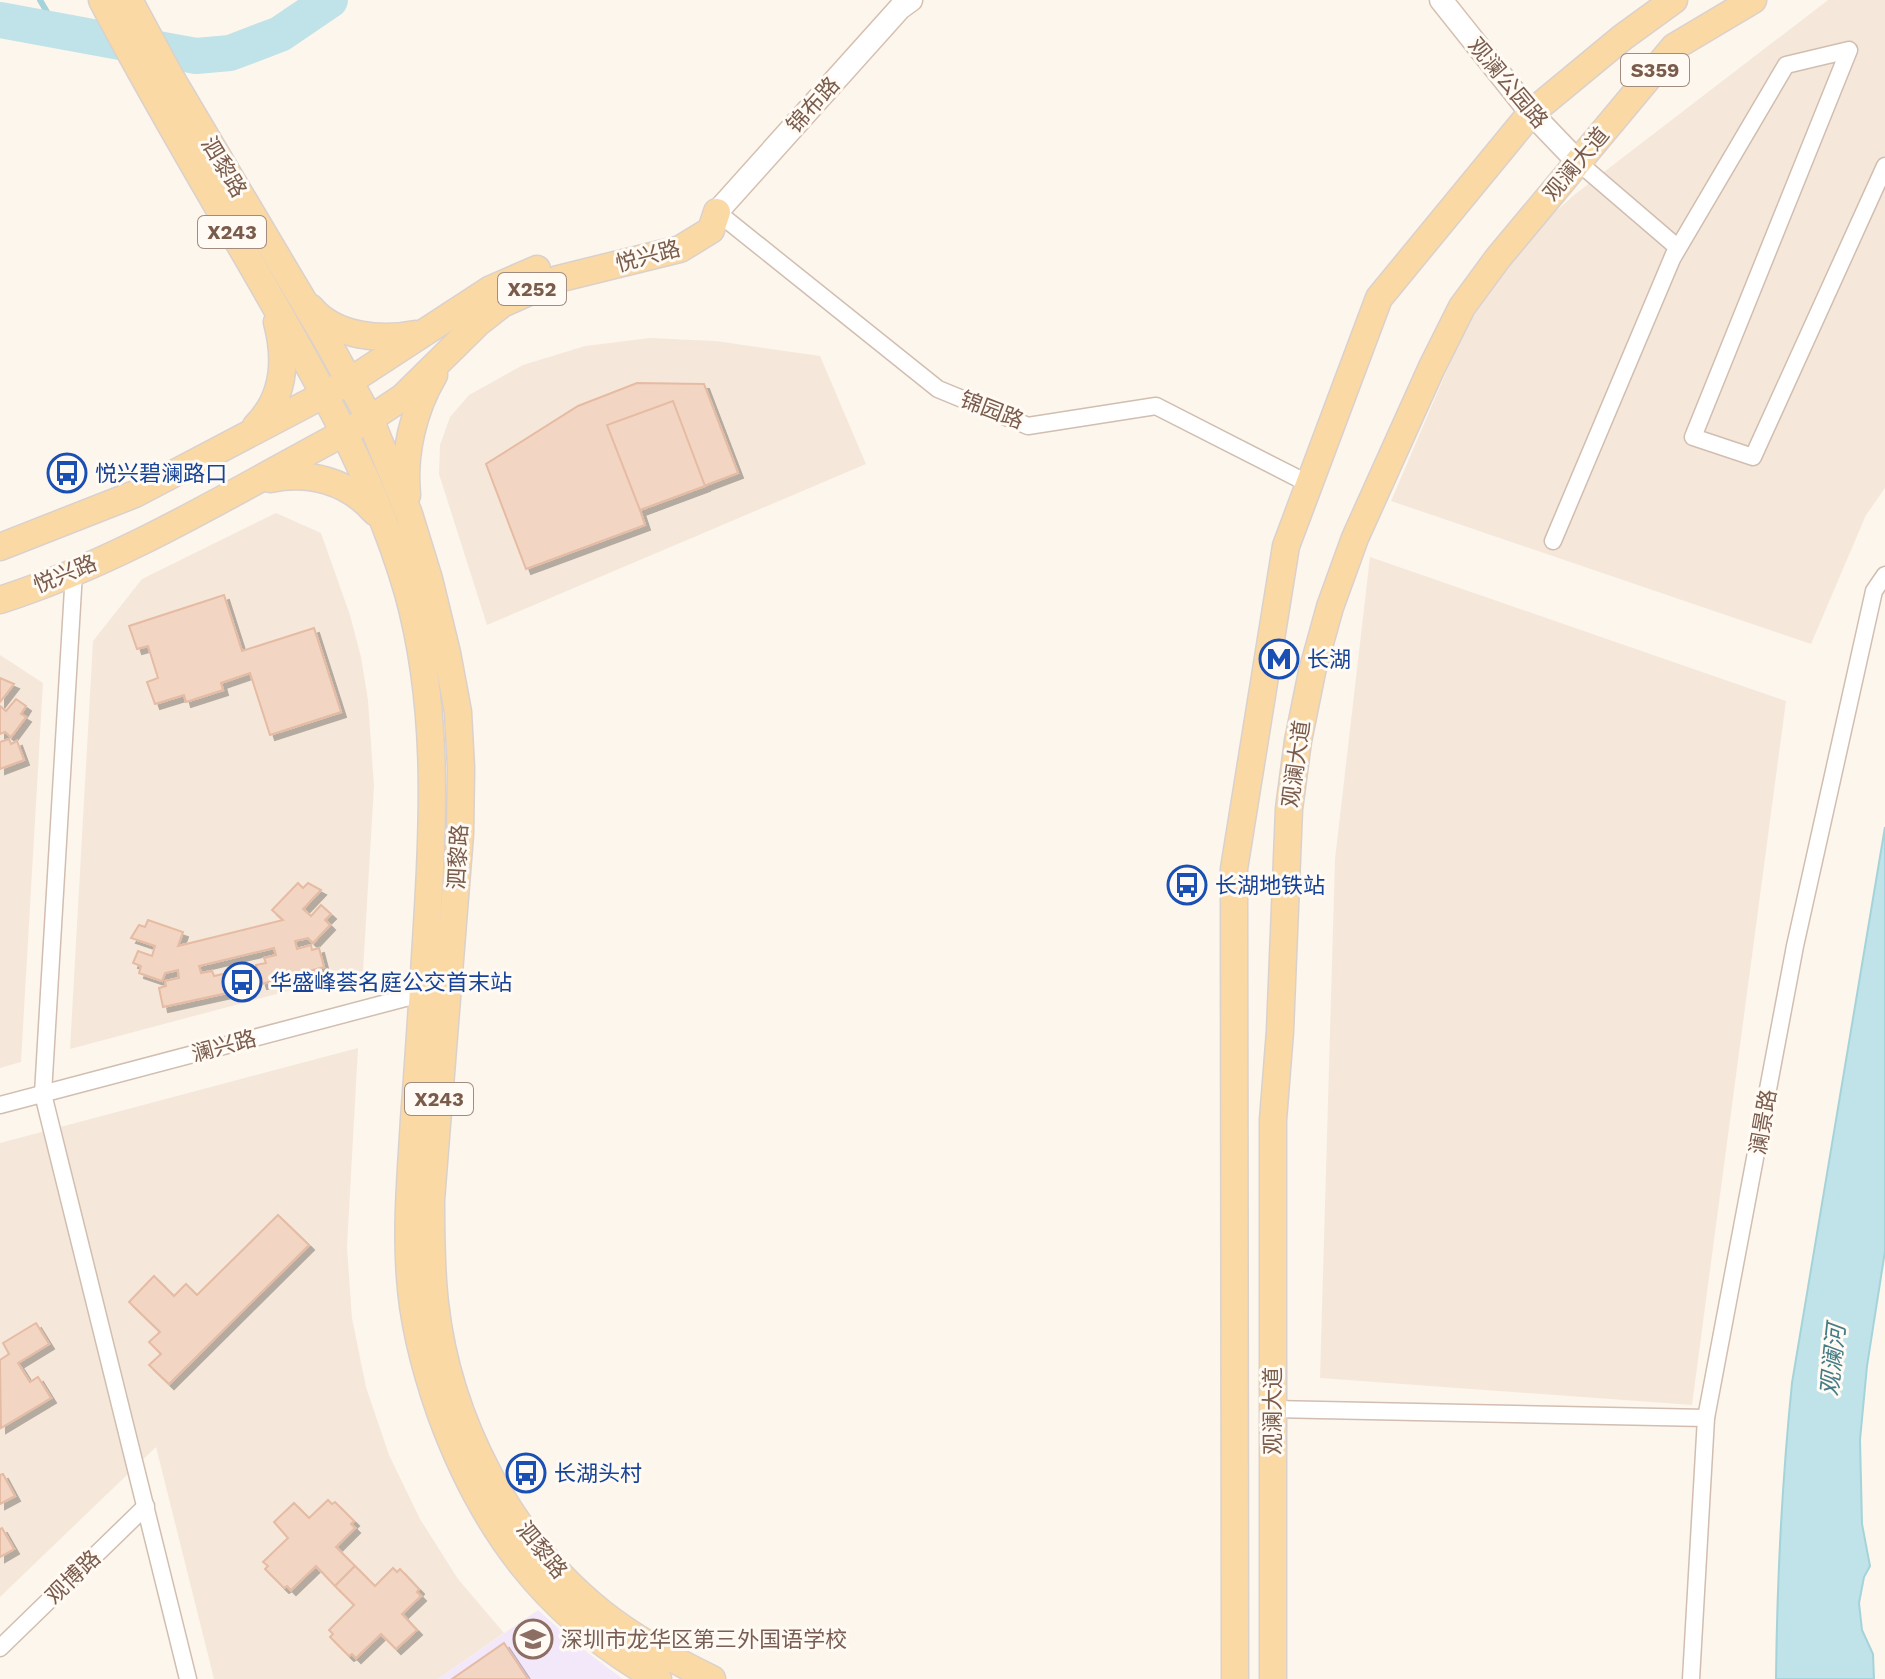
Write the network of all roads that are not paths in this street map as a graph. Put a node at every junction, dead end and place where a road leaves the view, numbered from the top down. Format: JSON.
{"nodes":[{"id":1,"x":911,"y":0,"type":"edge"},
{"id":2,"x":1441,"y":0,"type":"edge"},
{"id":3,"x":1674,"y":0,"type":"edge"},
{"id":4,"x":1753,"y":0,"type":"edge"},
{"id":5,"x":120,"y":9,"type":"edge"},
{"id":6,"x":1531,"y":113,"type":"junction"},
{"id":7,"x":1579,"y":163,"type":"junction"},
{"id":8,"x":1885,"y":166,"type":"edge"},
{"id":9,"x":717,"y":212,"type":"junction"},
{"id":10,"x":1673,"y":257,"type":"junction"},
{"id":11,"x":299,"y":293,"type":"junction"},
{"id":12,"x":271,"y":299,"type":"junction"},
{"id":13,"x":441,"y":323,"type":"junction"},
{"id":14,"x":446,"y":357,"type":"junction"},
{"id":15,"x":350,"y":381,"type":"junction"},
{"id":16,"x":325,"y":394,"type":"junction"},
{"id":17,"x":370,"y":419,"type":"junction"},
{"id":18,"x":346,"y":432,"type":"junction"},
{"id":19,"x":249,"y":434,"type":"junction"},
{"id":20,"x":254,"y":482,"type":"junction"},
{"id":21,"x":1309,"y":484,"type":"junction"},
{"id":22,"x":409,"y":514,"type":"junction"},
{"id":23,"x":382,"y":519,"type":"junction"},
{"id":24,"x":1553,"y":541,"type":"dead end"},
{"id":25,"x":0,"y":547,"type":"edge"},
{"id":26,"x":74,"y":572,"type":"junction"},
{"id":27,"x":1885,"y":575,"type":"edge"},
{"id":28,"x":0,"y":600,"type":"edge"},
{"id":29,"x":449,"y":986,"type":"junction"},
{"id":30,"x":423,"y":993,"type":"junction"},
{"id":31,"x":43,"y":1094,"type":"junction"},
{"id":32,"x":0,"y":1105,"type":"edge"},
{"id":33,"x":1272,"y":1409,"type":"junction"},
{"id":34,"x":1706,"y":1418,"type":"junction"},
{"id":35,"x":146,"y":1506,"type":"junction"},
{"id":36,"x":1273,"y":1647,"type":"junction"},
{"id":37,"x":0,"y":1648,"type":"edge"},
{"id":38,"x":1235,"y":1666,"type":"edge"},
{"id":39,"x":188,"y":1679,"type":"edge"},
{"id":40,"x":658,"y":1679,"type":"edge"},
{"id":41,"x":712,"y":1679,"type":"edge"},
{"id":42,"x":1226,"y":1679,"type":"edge"},
{"id":43,"x":1273,"y":1679,"type":"edge"},
{"id":44,"x":1285,"y":1679,"type":"edge"},
{"id":45,"x":1691,"y":1679,"type":"edge"}],
"edges":[{"from":1,"to":9,"type":"main road","name":"锦布路","number":"X252"},
{"from":2,"to":6,"type":"main road","name":"观澜公园路"},
{"from":3,"to":6,"type":"main road","name":"观澜大道","number":"S359"},
{"from":4,"to":7,"type":"main road","name":"观澜大道","number":"S359"},
{"from":5,"to":11,"type":"main road","name":"泗黎路","number":"X243"},
{"from":5,"to":12,"type":"main road","name":"泗黎路","number":"X243"},
{"from":6,"to":7,"type":"main road","name":"观澜公园路"},
{"from":6,"to":21,"type":"main road","name":"观澜大道","number":"S359"},
{"from":7,"to":10,"type":"street"},
{"from":7,"to":33,"type":"main road","name":"观澜大道","number":"S359"},
{"from":8,"to":10,"type":"street"},
{"from":9,"to":13,"type":"main road","name":"悦兴路","number":"X252"},
{"from":9,"to":14,"type":"main road","name":"悦兴路","number":"X252"},
{"from":9,"to":21,"type":"street","name":"锦园路"},
{"from":10,"to":24,"type":"street"},
{"from":11,"to":13,"type":"main road"},
{"from":11,"to":15,"type":"main road","name":"泗黎路","number":"X243"},
{"from":12,"to":16,"type":"main road","name":"泗黎路","number":"X243"},
{"from":12,"to":19,"type":"main road"},
{"from":13,"to":15,"type":"main road","name":"悦兴路","number":"X252"},
{"from":14,"to":17,"type":"main road","name":"悦兴路","number":"X252"},
{"from":14,"to":22,"type":"main road"},
{"from":15,"to":16,"type":"main road","name":"悦兴路","number":"X252"},
{"from":15,"to":17,"type":"main road","name":"泗黎路","number":"X243"},
{"from":16,"to":18,"type":"main road","name":"泗黎路","number":"X243"},
{"from":16,"to":19,"type":"main road","name":"悦兴路","number":"X252"},
{"from":17,"to":18,"type":"main road","name":"悦兴路","number":"X252"},
{"from":17,"to":22,"type":"main road","name":"泗黎路","number":"X243"},
{"from":18,"to":20,"type":"main road","name":"悦兴路","number":"X252"},
{"from":18,"to":23,"type":"main road","name":"泗黎路","number":"X243"},
{"from":19,"to":25,"type":"main road","name":"悦兴路","number":"X252"},
{"from":20,"to":23,"type":"main road"},
{"from":20,"to":26,"type":"main road","name":"悦兴路","number":"X252"},
{"from":21,"to":38,"type":"main road","name":"观澜大道","number":"S359"},
{"from":22,"to":29,"type":"main road","name":"泗黎路","number":"X243"},
{"from":23,"to":30,"type":"main road","name":"泗黎路","number":"X243"},
{"from":26,"to":28,"type":"main road","name":"悦兴路","number":"X252"},
{"from":26,"to":31,"type":"street"},
{"from":27,"to":34,"type":"street","name":"澜景路"},
{"from":29,"to":30,"type":"street","name":"澜兴路"},
{"from":29,"to":41,"type":"main road","name":"泗黎路","number":"X243"},
{"from":30,"to":31,"type":"street","name":"澜兴路"},
{"from":30,"to":40,"type":"main road","name":"泗黎路","number":"X243"},
{"from":31,"to":32,"type":"street","name":"澜兴路"},
{"from":31,"to":35,"type":"street"},
{"from":33,"to":34,"type":"street"},
{"from":33,"to":36,"type":"main road","name":"观澜大道","number":"S359"},
{"from":34,"to":45,"type":"street","name":"澜景路"},
{"from":35,"to":37,"type":"street","name":"观博路"},
{"from":35,"to":39,"type":"street"},
{"from":36,"to":43,"type":"main road","name":"观澜大道","number":"S359"},
{"from":36,"to":44,"type":"main road"},
{"from":38,"to":42,"type":"main road","name":"观澜大道"}]}
